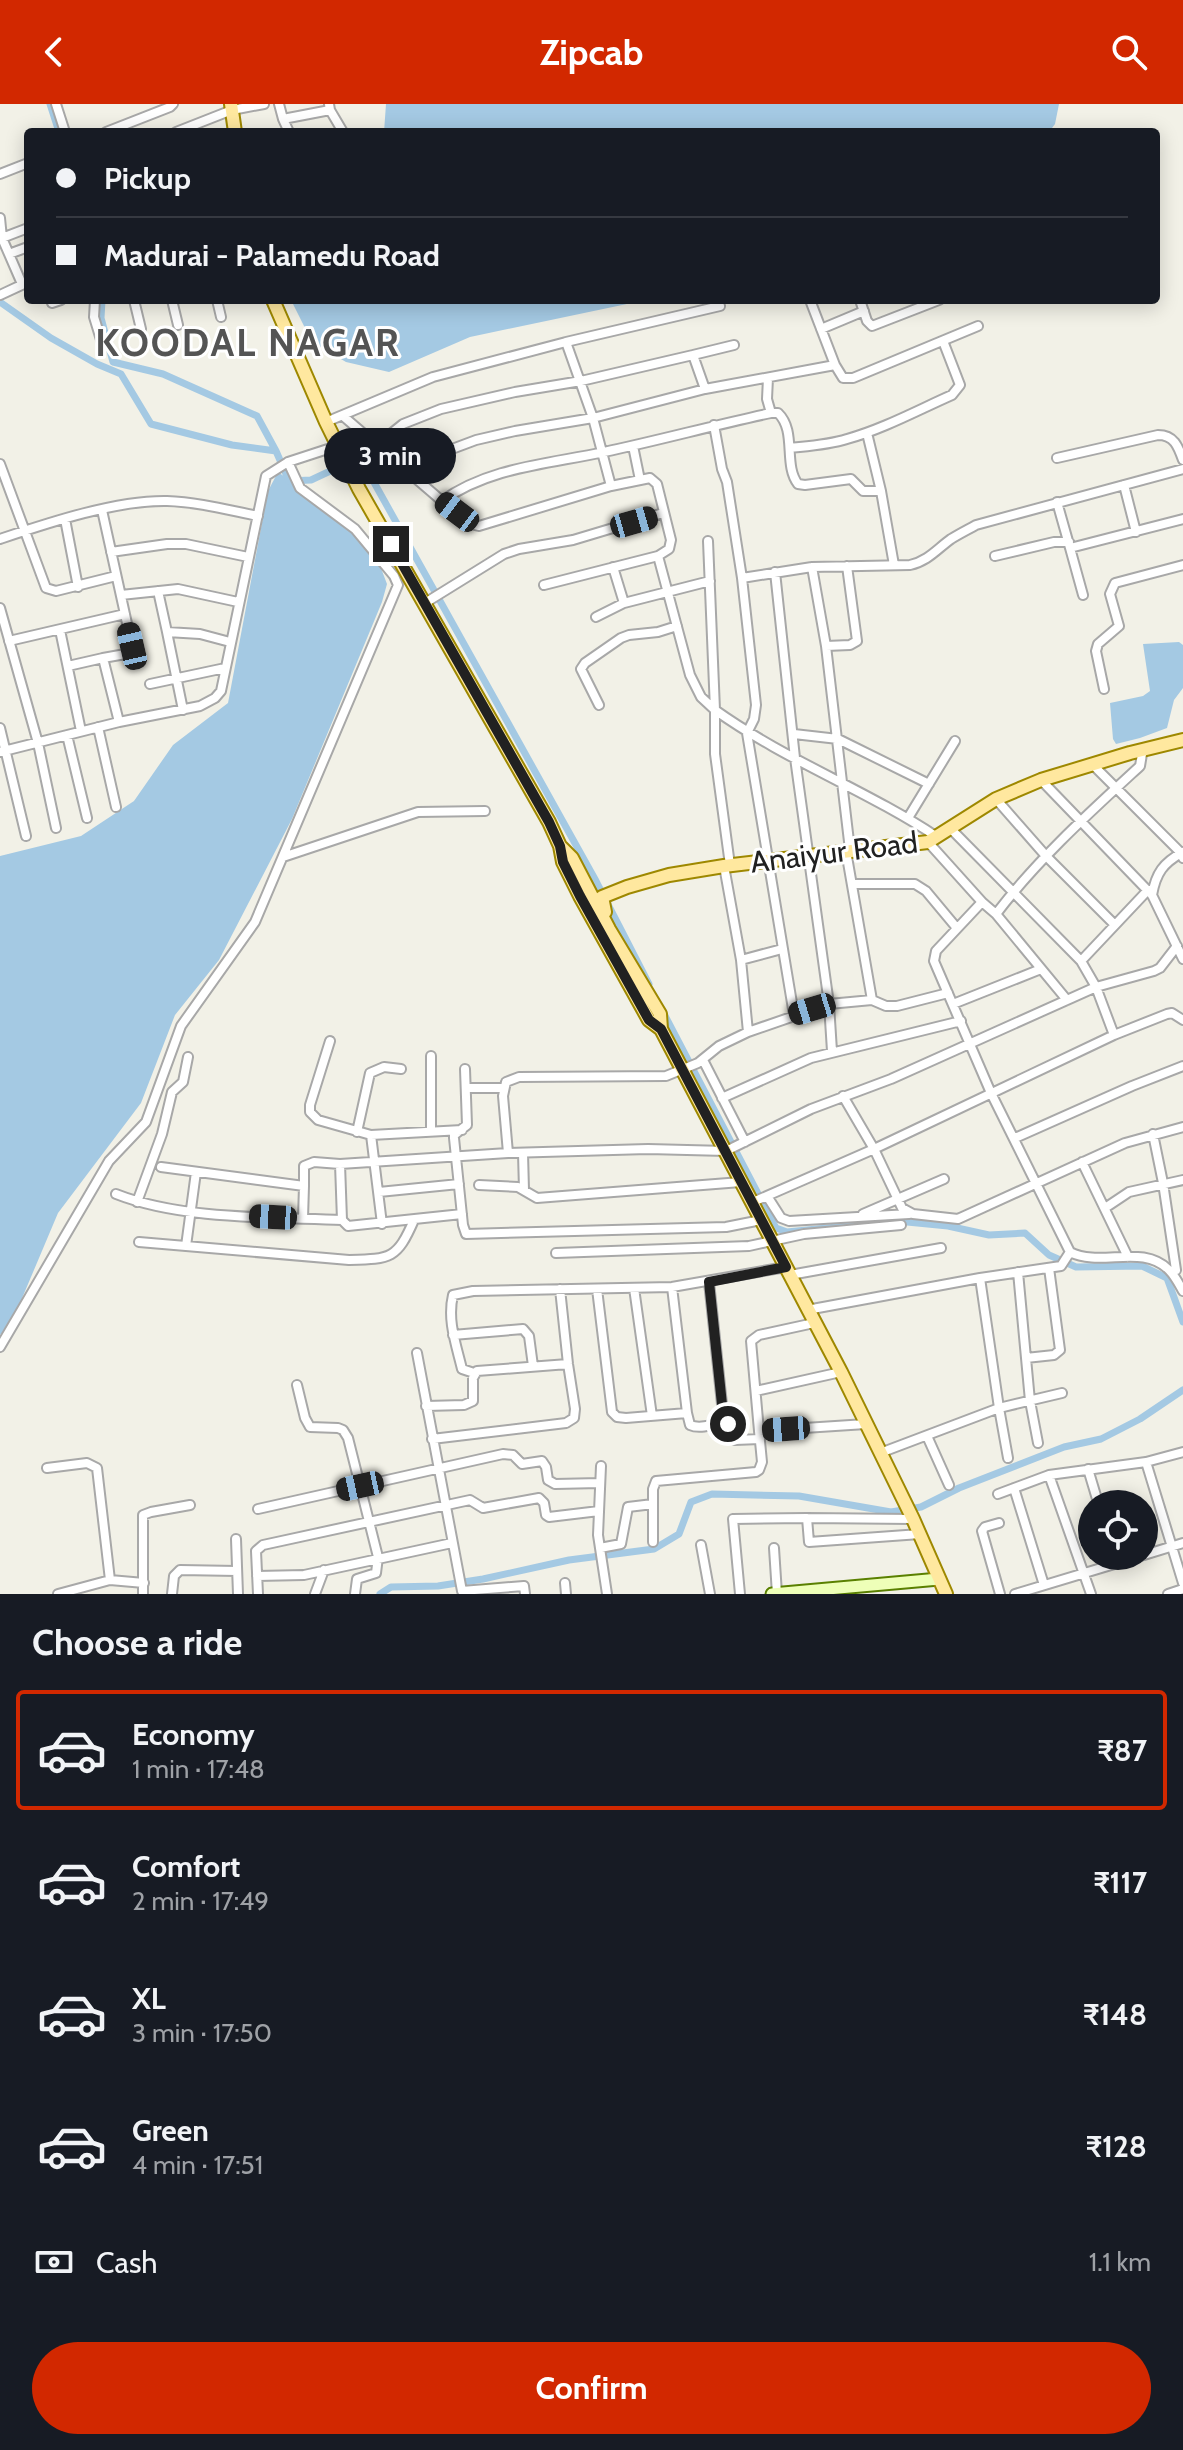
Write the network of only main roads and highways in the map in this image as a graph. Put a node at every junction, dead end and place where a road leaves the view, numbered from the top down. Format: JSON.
{"nodes":[{"id":1,"x":231,"y":107,"type":"edge"},
{"id":2,"x":234,"y":128,"type":"edge"},
{"id":3,"x":275,"y":304,"type":"edge"},
{"id":4,"x":1183,"y":740,"type":"edge"},
{"id":5,"x":1183,"y":748,"type":"edge"},
{"id":6,"x":1120,"y":757,"type":"junction"},
{"id":7,"x":560,"y":846,"type":"junction"},
{"id":8,"x":596,"y":896,"type":"junction"},
{"id":9,"x":619,"y":956,"type":"junction"},
{"id":10,"x":939,"y":1579,"type":"junction"},
{"id":11,"x":775,"y":1594,"type":"edge"},
{"id":12,"x":946,"y":1594,"type":"edge"}],
"edges":[{"from":1,"to":2,"type":"main road"},
{"from":3,"to":7,"type":"main road"},
{"from":4,"to":6,"type":"main road","name":"Anaiyur Road"},
{"from":5,"to":6,"type":"main road","name":"Anaiyur Road"},
{"from":6,"to":8,"type":"main road","name":"Anaiyur Road"},
{"from":7,"to":8,"type":"main road"},
{"from":7,"to":8,"type":"main road"},
{"from":8,"to":9,"type":"main road"},
{"from":8,"to":9,"type":"main road"},
{"from":9,"to":10,"type":"main road"},
{"from":10,"to":11,"type":"main road"},
{"from":10,"to":12,"type":"main road"}]}
